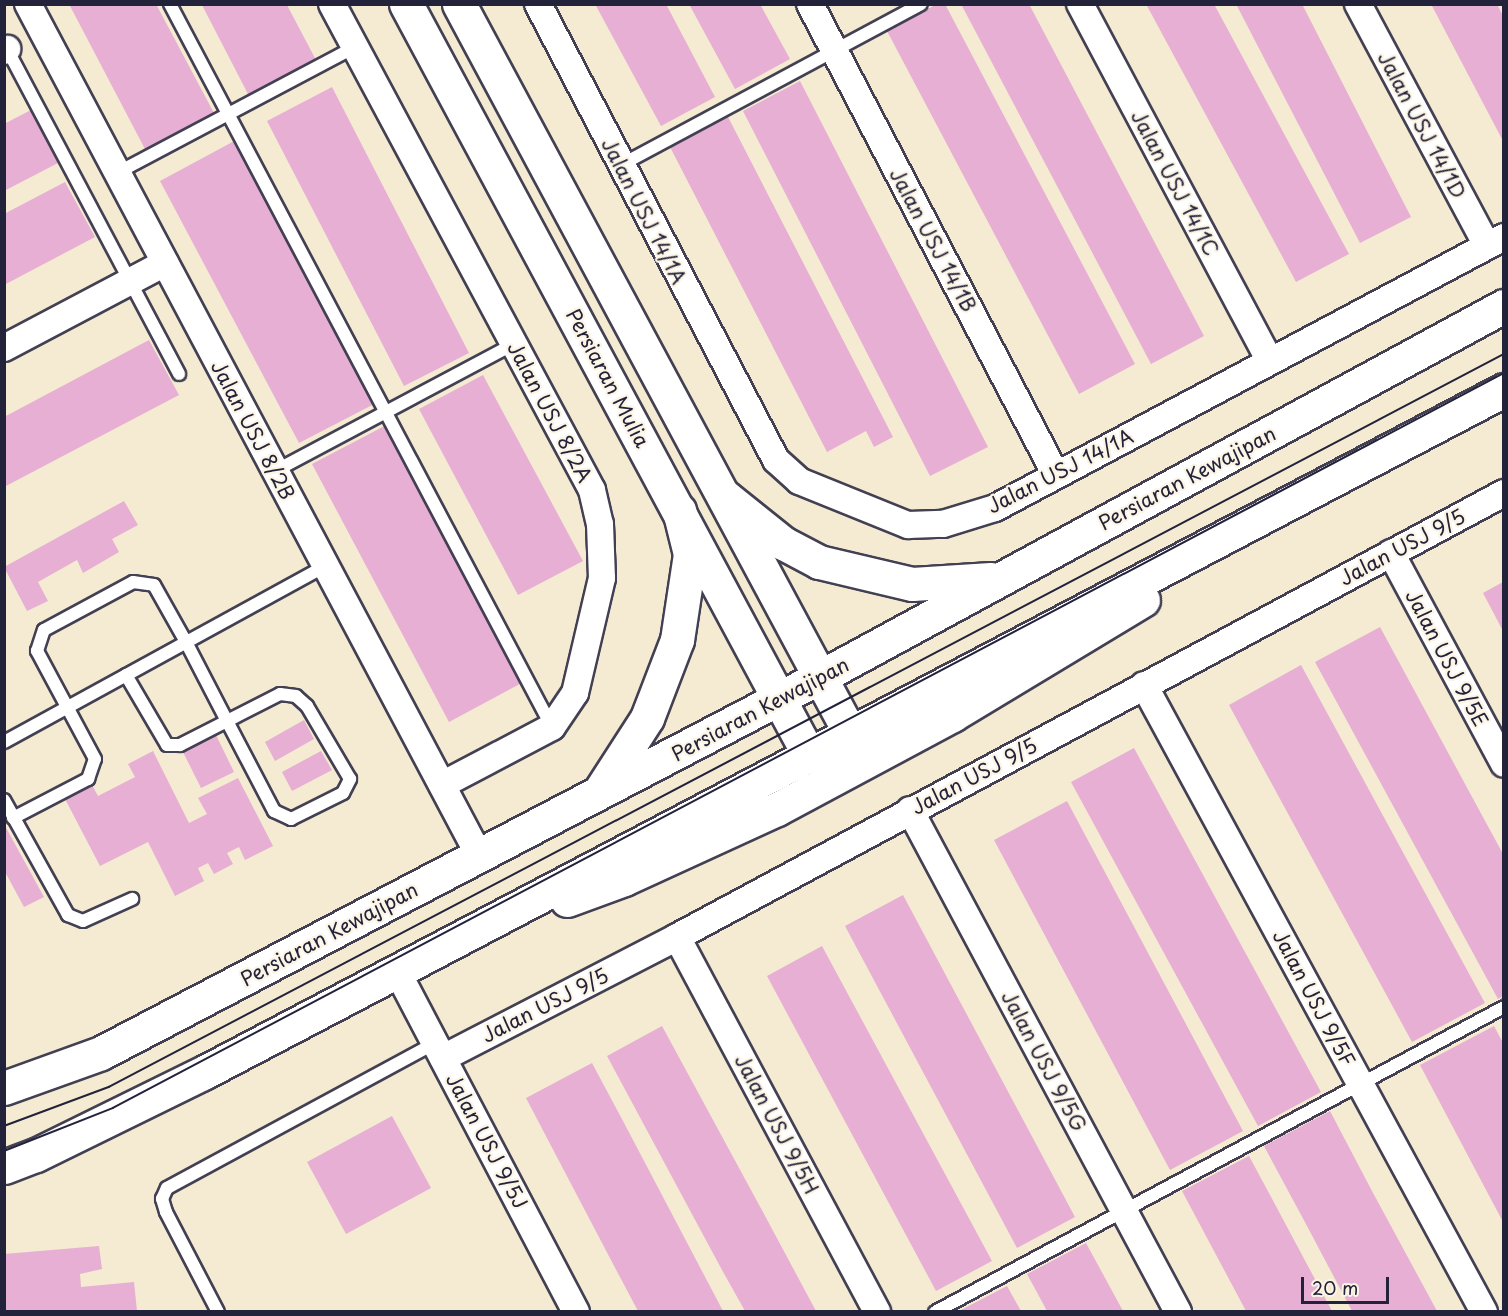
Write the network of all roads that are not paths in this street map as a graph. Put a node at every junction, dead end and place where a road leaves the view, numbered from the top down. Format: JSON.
{"nodes":[{"id":1,"x":28,"y":4,"type":"edge"},
{"id":2,"x":170,"y":4,"type":"edge"},
{"id":3,"x":332,"y":4,"type":"edge"},
{"id":4,"x":406,"y":4,"type":"edge"},
{"id":5,"x":459,"y":4,"type":"edge"},
{"id":6,"x":538,"y":4,"type":"edge"},
{"id":7,"x":810,"y":4,"type":"edge"},
{"id":8,"x":921,"y":4,"type":"edge"},
{"id":9,"x":1080,"y":4,"type":"edge"},
{"id":10,"x":1358,"y":4,"type":"edge"},
{"id":11,"x":355,"y":47,"type":"junction"},
{"id":12,"x":5,"y":48,"type":"edge"},
{"id":13,"x":835,"y":51,"type":"junction"},
{"id":14,"x":228,"y":114,"type":"junction"},
{"id":15,"x":621,"y":165,"type":"junction"},
{"id":16,"x":117,"y":173,"type":"junction"},
{"id":17,"x":1495,"y":241,"type":"edge"},
{"id":18,"x":165,"y":263,"type":"junction"},
{"id":19,"x":130,"y":282,"type":"junction"},
{"id":20,"x":1503,"y":306,"type":"edge"},
{"id":21,"x":514,"y":344,"type":"junction"},
{"id":22,"x":4,"y":348,"type":"edge"},
{"id":23,"x":1270,"y":361,"type":"junction"},
{"id":24,"x":179,"y":374,"type":"dead end"},
{"id":25,"x":1503,"y":390,"type":"edge"},
{"id":26,"x":386,"y":412,"type":"junction"},
{"id":27,"x":275,"y":471,"type":"junction"},
{"id":28,"x":1056,"y":475,"type":"junction"},
{"id":29,"x":1503,"y":493,"type":"edge"},
{"id":30,"x":723,"y":495,"type":"junction"},
{"id":31,"x":679,"y":510,"type":"junction"},
{"id":32,"x":1260,"y":518,"type":"junction"},
{"id":33,"x":1391,"y":553,"type":"junction"},
{"id":34,"x":325,"y":566,"type":"junction"},
{"id":35,"x":1003,"y":578,"type":"junction"},
{"id":36,"x":186,"y":642,"type":"junction"},
{"id":37,"x":126,"y":675,"type":"junction"},
{"id":38,"x":820,"y":677,"type":"junction"},
{"id":39,"x":1144,"y":685,"type":"junction"},
{"id":40,"x":779,"y":699,"type":"junction"},
{"id":41,"x":66,"y":708,"type":"junction"},
{"id":42,"x":227,"y":721,"type":"junction"},
{"id":43,"x":552,"y":727,"type":"junction"},
{"id":44,"x":849,"y":731,"type":"junction"},
{"id":45,"x":4,"y":742,"type":"edge"},
{"id":46,"x":808,"y":753,"type":"junction"},
{"id":47,"x":1503,"y":764,"type":"edge"},
{"id":48,"x":442,"y":785,"type":"junction"},
{"id":49,"x":599,"y":793,"type":"junction"},
{"id":50,"x":4,"y":800,"type":"edge"},
{"id":51,"x":910,"y":810,"type":"junction"},
{"id":52,"x":13,"y":818,"type":"junction"},
{"id":53,"x":479,"y":855,"type":"junction"},
{"id":54,"x":132,"y":899,"type":"dead end"},
{"id":55,"x":677,"y":937,"type":"junction"},
{"id":56,"x":449,"y":943,"type":"junction"},
{"id":57,"x":397,"y":971,"type":"junction"},
{"id":58,"x":1503,"y":1007,"type":"edge"},
{"id":59,"x":439,"y":1050,"type":"junction"},
{"id":60,"x":1360,"y":1083,"type":"junction"},
{"id":61,"x":4,"y":1088,"type":"edge"},
{"id":62,"x":4,"y":1167,"type":"edge"},
{"id":63,"x":1124,"y":1210,"type":"junction"},
{"id":64,"x":218,"y":1311,"type":"edge"},
{"id":65,"x":576,"y":1311,"type":"edge"},
{"id":66,"x":877,"y":1311,"type":"edge"},
{"id":67,"x":935,"y":1311,"type":"edge"},
{"id":68,"x":1178,"y":1311,"type":"edge"},
{"id":69,"x":1484,"y":1311,"type":"edge"}],
"edges":[{"from":1,"to":16,"type":"street","name":"Jalan USJ 8/2B"},
{"from":2,"to":14,"type":"lane"},
{"from":3,"to":11,"type":"street","name":"Jalan USJ 8/2A"},
{"from":4,"to":31,"type":"main road","name":"Persiaran Mulia"},
{"from":5,"to":30,"type":"main road"},
{"from":6,"to":15,"type":"street","name":"Jalan USJ 14/1A"},
{"from":7,"to":13,"type":"street","name":"Jalan USJ 14/1B"},
{"from":8,"to":13,"type":"lane"},
{"from":9,"to":23,"type":"street","name":"Jalan USJ 14/1C"},
{"from":10,"to":17,"type":"street","name":"Jalan USJ 14/1D"},
{"from":11,"to":14,"type":"lane"},
{"from":11,"to":21,"type":"street","name":"Jalan USJ 8/2A"},
{"from":12,"to":19,"type":"lane"},
{"from":13,"to":15,"type":"lane"},
{"from":13,"to":28,"type":"street","name":"Jalan USJ 14/1B"},
{"from":14,"to":16,"type":"lane"},
{"from":14,"to":26,"type":"lane"},
{"from":15,"to":28,"type":"street","name":"Jalan USJ 14/1A"},
{"from":16,"to":18,"type":"street","name":"Jalan USJ 8/2B"},
{"from":17,"to":23,"type":"street","name":"Jalan USJ 14/1A"},
{"from":18,"to":19,"type":"street"},
{"from":18,"to":27,"type":"street","name":"Jalan USJ 8/2B"},
{"from":19,"to":22,"type":"street"},
{"from":19,"to":24,"type":"lane"},
{"from":20,"to":35,"type":"main road","name":"Persiaran Kewajipan"},
{"from":21,"to":26,"type":"lane"},
{"from":21,"to":43,"type":"street","name":"Jalan USJ 8/2A"},
{"from":23,"to":28,"type":"street","name":"Jalan USJ 14/1A"},
{"from":25,"to":32,"type":"main road"},
{"from":26,"to":27,"type":"lane"},
{"from":26,"to":43,"type":"lane"},
{"from":27,"to":34,"type":"street","name":"Jalan USJ 8/2B"},
{"from":29,"to":33,"type":"street","name":"Jalan USJ 9/5"},
{"from":30,"to":35,"type":"main road"},
{"from":30,"to":38,"type":"main road"},
{"from":31,"to":40,"type":"main road","name":"Persiaran Mulia"},
{"from":31,"to":49,"type":"main road"},
{"from":32,"to":44,"type":"main road"},
{"from":32,"to":56,"type":"main road"},
{"from":33,"to":39,"type":"street","name":"Jalan USJ 9/5"},
{"from":33,"to":47,"type":"street","name":"Jalan USJ 9/5E"},
{"from":34,"to":36,"type":"lane"},
{"from":34,"to":48,"type":"street","name":"Jalan USJ 8/2B"},
{"from":35,"to":38,"type":"main road","name":"Persiaran Kewajipan"},
{"from":36,"to":37,"type":"lane"},
{"from":36,"to":41,"type":"lane"},
{"from":36,"to":42,"type":"lane"},
{"from":37,"to":41,"type":"lane"},
{"from":37,"to":42,"type":"lane"},
{"from":38,"to":40,"type":"main road","name":"Persiaran Kewajipan"},
{"from":38,"to":44,"type":"main road"},
{"from":39,"to":51,"type":"street","name":"Jalan USJ 9/5"},
{"from":39,"to":60,"type":"street","name":"Jalan USJ 9/5F"},
{"from":40,"to":46,"type":"main road","name":"Persiaran Mulia"},
{"from":40,"to":49,"type":"main road","name":"Persiaran Kewajipan"},
{"from":41,"to":45,"type":"lane"},
{"from":41,"to":52,"type":"lane"},
{"from":42,"to":42,"type":"lane"},
{"from":43,"to":48,"type":"street","name":"Jalan USJ 8/2A"},
{"from":44,"to":46,"type":"main road"},
{"from":46,"to":56,"type":"main road"},
{"from":48,"to":53,"type":"street","name":"Jalan USJ 8/2B"},
{"from":49,"to":53,"type":"main road","name":"Persiaran Kewajipan"},
{"from":50,"to":52,"type":"lane"},
{"from":51,"to":55,"type":"street","name":"Jalan USJ 9/5"},
{"from":51,"to":63,"type":"street","name":"Jalan USJ 9/5G"},
{"from":52,"to":54,"type":"lane"},
{"from":53,"to":61,"type":"main road","name":"Persiaran Kewajipan"},
{"from":55,"to":59,"type":"street","name":"Jalan USJ 9/5"},
{"from":55,"to":66,"type":"street","name":"Jalan USJ 9/5H"},
{"from":56,"to":57,"type":"main road"},
{"from":57,"to":59,"type":"street","name":"Jalan USJ 9/5J"},
{"from":57,"to":62,"type":"main road"},
{"from":58,"to":60,"type":"lane"},
{"from":59,"to":64,"type":"lane"},
{"from":59,"to":65,"type":"street","name":"Jalan USJ 9/5J"},
{"from":60,"to":63,"type":"lane"},
{"from":60,"to":69,"type":"street","name":"Jalan USJ 9/5F"},
{"from":63,"to":67,"type":"lane"},
{"from":63,"to":68,"type":"street","name":"Jalan USJ 9/5G"}]}
